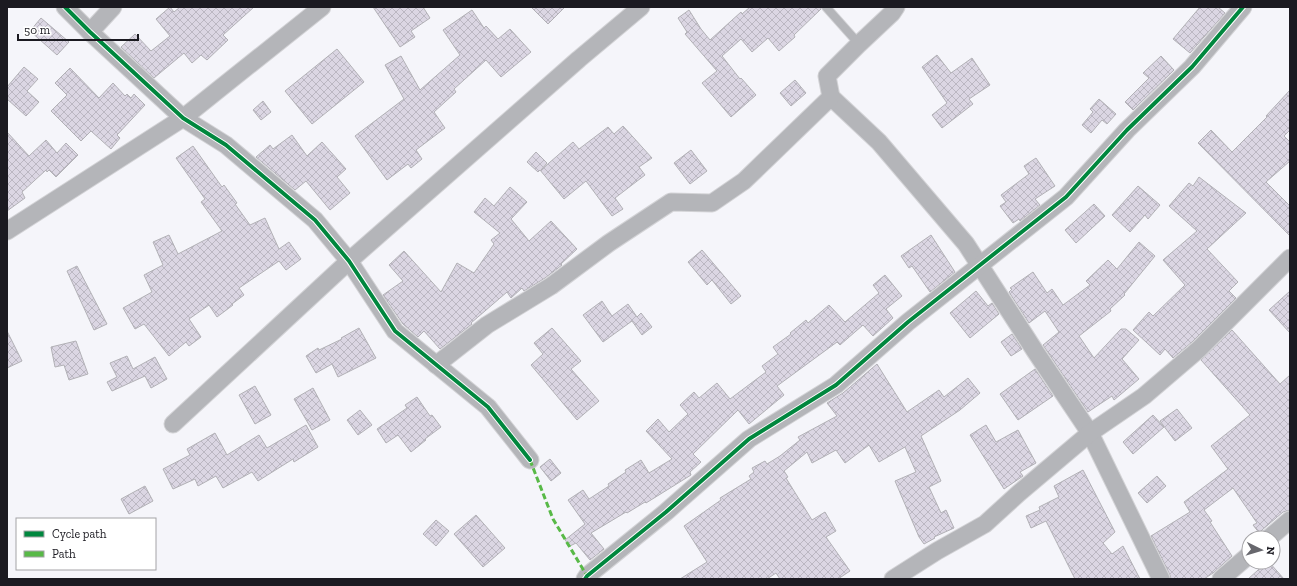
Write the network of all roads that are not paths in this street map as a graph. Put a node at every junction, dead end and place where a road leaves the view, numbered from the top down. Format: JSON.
{"nodes":[{"id":1,"x":65,"y":7,"type":"edge"},
{"id":2,"x":113,"y":7,"type":"edge"},
{"id":3,"x":322,"y":7,"type":"edge"},
{"id":4,"x":641,"y":7,"type":"edge"},
{"id":5,"x":826,"y":7,"type":"edge"},
{"id":6,"x":896,"y":7,"type":"edge"},
{"id":7,"x":1242,"y":7,"type":"edge"},
{"id":8,"x":90,"y":32,"type":"junction"},
{"id":9,"x":859,"y":44,"type":"junction"},
{"id":10,"x":831,"y":97,"type":"junction"},
{"id":11,"x":183,"y":118,"type":"junction"},
{"id":12,"x":7,"y":231,"type":"edge"},
{"id":13,"x":1290,"y":258,"type":"edge"},
{"id":14,"x":349,"y":261,"type":"junction"},
{"id":15,"x":979,"y":265,"type":"junction"},
{"id":16,"x":436,"y":365,"type":"junction"},
{"id":17,"x":173,"y":424,"type":"dead end"},
{"id":18,"x":1090,"y":433,"type":"junction"},
{"id":19,"x":530,"y":460,"type":"dead end"},
{"id":20,"x":1290,"y":520,"type":"edge"},
{"id":21,"x":1278,"y":530,"type":"edge"},
{"id":22,"x":1241,"y":562,"type":"edge"},
{"id":23,"x":585,"y":579,"type":"edge"},
{"id":24,"x":893,"y":579,"type":"edge"},
{"id":25,"x":1161,"y":579,"type":"edge"},
{"id":26,"x":1221,"y":579,"type":"edge"}],
"edges":[{"from":1,"to":8,"type":"street"},
{"from":2,"to":8,"type":"street"},
{"from":3,"to":11,"type":"street"},
{"from":4,"to":14,"type":"street"},
{"from":5,"to":9,"type":"lane"},
{"from":6,"to":9,"type":"street"},
{"from":7,"to":15,"type":"street"},
{"from":8,"to":11,"type":"street"},
{"from":9,"to":10,"type":"street"},
{"from":10,"to":15,"type":"street"},
{"from":10,"to":16,"type":"street"},
{"from":11,"to":12,"type":"street"},
{"from":11,"to":14,"type":"street"},
{"from":13,"to":18,"type":"street"},
{"from":14,"to":16,"type":"street"},
{"from":14,"to":17,"type":"street"},
{"from":15,"to":18,"type":"street"},
{"from":15,"to":23,"type":"street"},
{"from":16,"to":19,"type":"street"},
{"from":18,"to":24,"type":"street"},
{"from":18,"to":25,"type":"street"},
{"from":20,"to":21,"type":"street"},
{"from":22,"to":26,"type":"street"}]}
